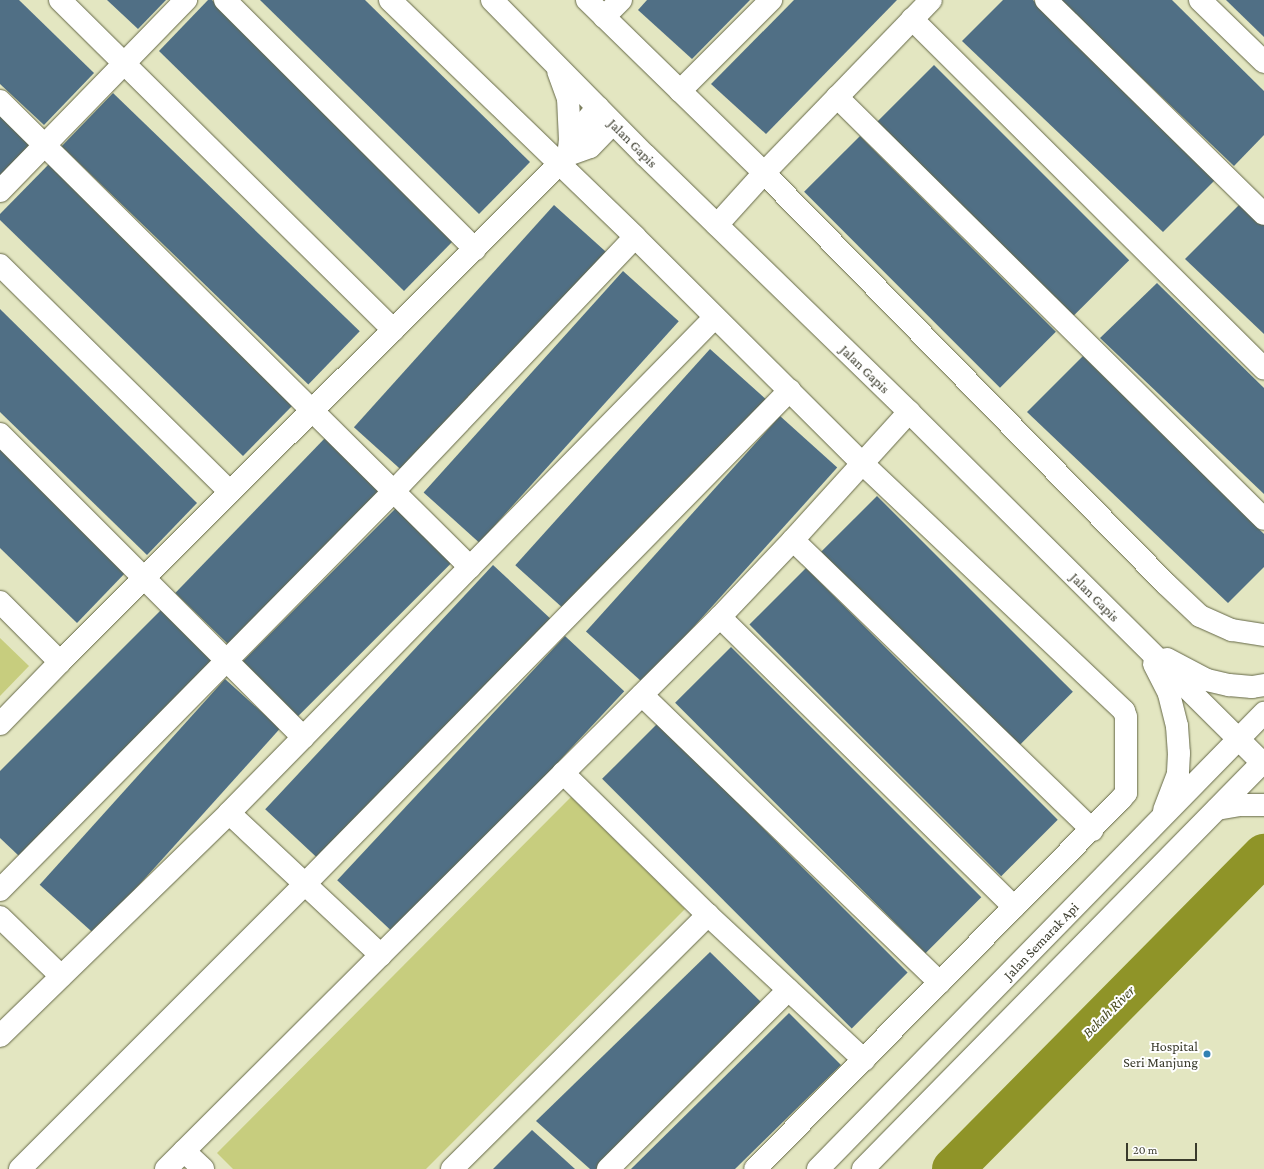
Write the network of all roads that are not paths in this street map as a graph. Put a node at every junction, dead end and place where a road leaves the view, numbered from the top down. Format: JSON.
{"nodes":[{"id":1,"x":60,"y":0,"type":"edge"},
{"id":2,"x":186,"y":0,"type":"edge"},
{"id":3,"x":225,"y":0,"type":"edge"},
{"id":4,"x":390,"y":0,"type":"edge"},
{"id":5,"x":492,"y":0,"type":"edge"},
{"id":6,"x":587,"y":0,"type":"edge"},
{"id":7,"x":620,"y":0,"type":"edge"},
{"id":8,"x":771,"y":0,"type":"edge"},
{"id":9,"x":931,"y":0,"type":"edge"},
{"id":10,"x":1046,"y":0,"type":"edge"},
{"id":11,"x":1200,"y":0,"type":"edge"},
{"id":12,"x":604,"y":17,"type":"junction"},
{"id":13,"x":912,"y":19,"type":"junction"},
{"id":14,"x":1264,"y":62,"type":"edge"},
{"id":15,"x":125,"y":64,"type":"junction"},
{"id":16,"x":556,"y":65,"type":"junction"},
{"id":17,"x":680,"y":90,"type":"junction"},
{"id":18,"x":837,"y":97,"type":"junction"},
{"id":19,"x":0,"y":101,"type":"edge"},
{"id":20,"x":598,"y":107,"type":"junction"},
{"id":21,"x":613,"y":123,"type":"junction"},
{"id":22,"x":45,"y":146,"type":"junction"},
{"id":23,"x":572,"y":152,"type":"junction"},
{"id":24,"x":645,"y":155,"type":"junction"},
{"id":25,"x":764,"y":173,"type":"junction"},
{"id":26,"x":0,"y":191,"type":"edge"},
{"id":27,"x":1264,"y":214,"type":"edge"},
{"id":28,"x":717,"y":225,"type":"junction"},
{"id":29,"x":635,"y":237,"type":"junction"},
{"id":30,"x":475,"y":249,"type":"junction"},
{"id":31,"x":0,"y":265,"type":"edge"},
{"id":32,"x":714,"y":317,"type":"junction"},
{"id":33,"x":393,"y":330,"type":"junction"},
{"id":34,"x":1264,"y":368,"type":"edge"},
{"id":35,"x":790,"y":390,"type":"junction"},
{"id":36,"x":313,"y":410,"type":"junction"},
{"id":37,"x":909,"y":412,"type":"junction"},
{"id":38,"x":0,"y":434,"type":"edge"},
{"id":39,"x":863,"y":464,"type":"junction"},
{"id":40,"x":394,"y":491,"type":"junction"},
{"id":41,"x":230,"y":492,"type":"junction"},
{"id":42,"x":1264,"y":519,"type":"edge"},
{"id":43,"x":793,"y":540,"type":"junction"},
{"id":44,"x":470,"y":567,"type":"junction"},
{"id":45,"x":145,"y":577,"type":"junction"},
{"id":46,"x":0,"y":602,"type":"edge"},
{"id":47,"x":720,"y":617,"type":"junction"},
{"id":48,"x":1264,"y":635,"type":"edge"},
{"id":49,"x":1146,"y":648,"type":"junction"},
{"id":50,"x":227,"y":660,"type":"junction"},
{"id":51,"x":60,"y":662,"type":"junction"},
{"id":52,"x":1264,"y":685,"type":"edge"},
{"id":53,"x":642,"y":695,"type":"junction"},
{"id":54,"x":1264,"y":713,"type":"edge"},
{"id":55,"x":0,"y":724,"type":"edge"},
{"id":56,"x":304,"y":737,"type":"junction"},
{"id":57,"x":1238,"y":739,"type":"junction"},
{"id":58,"x":1263,"y":763,"type":"edge"},
{"id":59,"x":563,"y":773,"type":"junction"},
{"id":60,"x":1264,"y":806,"type":"edge"},
{"id":61,"x":1217,"y":809,"type":"junction"},
{"id":62,"x":229,"y":813,"type":"junction"},
{"id":63,"x":1162,"y":818,"type":"junction"},
{"id":64,"x":1092,"y":830,"type":"junction"},
{"id":65,"x":305,"y":884,"type":"junction"},
{"id":66,"x":0,"y":890,"type":"edge"},
{"id":67,"x":1014,"y":907,"type":"junction"},
{"id":68,"x":708,"y":915,"type":"junction"},
{"id":69,"x":0,"y":917,"type":"edge"},
{"id":70,"x":381,"y":955,"type":"junction"},
{"id":71,"x":61,"y":976,"type":"junction"},
{"id":72,"x":940,"y":983,"type":"junction"},
{"id":73,"x":788,"y":990,"type":"junction"},
{"id":74,"x":0,"y":1036,"type":"edge"},
{"id":75,"x":864,"y":1060,"type":"junction"},
{"id":76,"x":184,"y":1151,"type":"junction"},
{"id":77,"x":20,"y":1169,"type":"edge"},
{"id":78,"x":166,"y":1169,"type":"edge"},
{"id":79,"x":203,"y":1169,"type":"edge"},
{"id":80,"x":452,"y":1169,"type":"edge"},
{"id":81,"x":608,"y":1169,"type":"edge"},
{"id":82,"x":755,"y":1169,"type":"edge"},
{"id":83,"x":818,"y":1169,"type":"edge"},
{"id":84,"x":863,"y":1169,"type":"edge"}],
"edges":[{"from":1,"to":15,"type":"street"},
{"from":2,"to":15,"type":"street"},
{"from":3,"to":30,"type":"street"},
{"from":4,"to":23,"type":"street"},
{"from":5,"to":16,"type":"street","name":"Jalan Gapis"},
{"from":6,"to":12,"type":"street"},
{"from":7,"to":12,"type":"street"},
{"from":8,"to":17,"type":"street"},
{"from":9,"to":13,"type":"street"},
{"from":10,"to":27,"type":"street"},
{"from":11,"to":14,"type":"street"},
{"from":12,"to":17,"type":"street"},
{"from":13,"to":18,"type":"street"},
{"from":13,"to":34,"type":"street"},
{"from":15,"to":22,"type":"street"},
{"from":15,"to":33,"type":"street"},
{"from":16,"to":20,"type":"street","name":"Jalan Gapis"},
{"from":16,"to":23,"type":"street"},
{"from":17,"to":25,"type":"street"},
{"from":18,"to":25,"type":"street"},
{"from":18,"to":42,"type":"street"},
{"from":19,"to":22,"type":"street"},
{"from":20,"to":21,"type":"street","name":"Jalan Gapis"},
{"from":20,"to":23,"type":"street"},
{"from":21,"to":23,"type":"street"},
{"from":21,"to":24,"type":"street","name":"Jalan Gapis"},
{"from":22,"to":26,"type":"street"},
{"from":22,"to":36,"type":"street"},
{"from":23,"to":24,"type":"street"},
{"from":23,"to":29,"type":"street"},
{"from":23,"to":30,"type":"street"},
{"from":24,"to":28,"type":"street","name":"Jalan Gapis"},
{"from":25,"to":28,"type":"street"},
{"from":25,"to":48,"type":"street"},
{"from":28,"to":37,"type":"street","name":"Jalan Gapis"},
{"from":29,"to":32,"type":"street"},
{"from":29,"to":40,"type":"street"},
{"from":30,"to":33,"type":"street"},
{"from":31,"to":41,"type":"street"},
{"from":32,"to":35,"type":"street"},
{"from":32,"to":44,"type":"street"},
{"from":33,"to":36,"type":"street"},
{"from":35,"to":39,"type":"street"},
{"from":35,"to":65,"type":"street"},
{"from":36,"to":40,"type":"street"},
{"from":36,"to":41,"type":"street"},
{"from":37,"to":39,"type":"street"},
{"from":37,"to":49,"type":"street","name":"Jalan Gapis"},
{"from":38,"to":45,"type":"street"},
{"from":39,"to":43,"type":"street"},
{"from":39,"to":64,"type":"street"},
{"from":40,"to":44,"type":"street"},
{"from":40,"to":50,"type":"street"},
{"from":41,"to":45,"type":"street"},
{"from":43,"to":47,"type":"street"},
{"from":43,"to":64,"type":"street"},
{"from":44,"to":56,"type":"street"},
{"from":45,"to":50,"type":"street"},
{"from":45,"to":51,"type":"street"},
{"from":46,"to":51,"type":"street"},
{"from":47,"to":53,"type":"street"},
{"from":47,"to":67,"type":"street"},
{"from":49,"to":52,"type":"street"},
{"from":49,"to":57,"type":"street","name":"Jalan Gapis"},
{"from":49,"to":63,"type":"street"},
{"from":50,"to":56,"type":"street"},
{"from":50,"to":66,"type":"street"},
{"from":51,"to":55,"type":"street"},
{"from":53,"to":59,"type":"street"},
{"from":53,"to":72,"type":"street"},
{"from":54,"to":57,"type":"street","name":"Jalan Semarak Api"},
{"from":56,"to":62,"type":"street"},
{"from":57,"to":58,"type":"street","name":"Jalan Gapis"},
{"from":57,"to":63,"type":"street","name":"Jalan Semarak Api"},
{"from":58,"to":61,"type":"street"},
{"from":59,"to":68,"type":"street"},
{"from":59,"to":70,"type":"street"},
{"from":60,"to":61,"type":"street"},
{"from":61,"to":84,"type":"street"},
{"from":62,"to":65,"type":"street"},
{"from":62,"to":71,"type":"street"},
{"from":63,"to":83,"type":"street","name":"Jalan Semarak Api"},
{"from":64,"to":67,"type":"street"},
{"from":65,"to":70,"type":"street"},
{"from":65,"to":77,"type":"street"},
{"from":67,"to":72,"type":"street"},
{"from":68,"to":73,"type":"street"},
{"from":68,"to":80,"type":"street"},
{"from":69,"to":71,"type":"street"},
{"from":70,"to":76,"type":"street"},
{"from":71,"to":74,"type":"street"},
{"from":72,"to":75,"type":"street"},
{"from":73,"to":75,"type":"street"},
{"from":73,"to":81,"type":"street"},
{"from":75,"to":82,"type":"street"},
{"from":76,"to":78,"type":"street"},
{"from":76,"to":79,"type":"street"}]}
